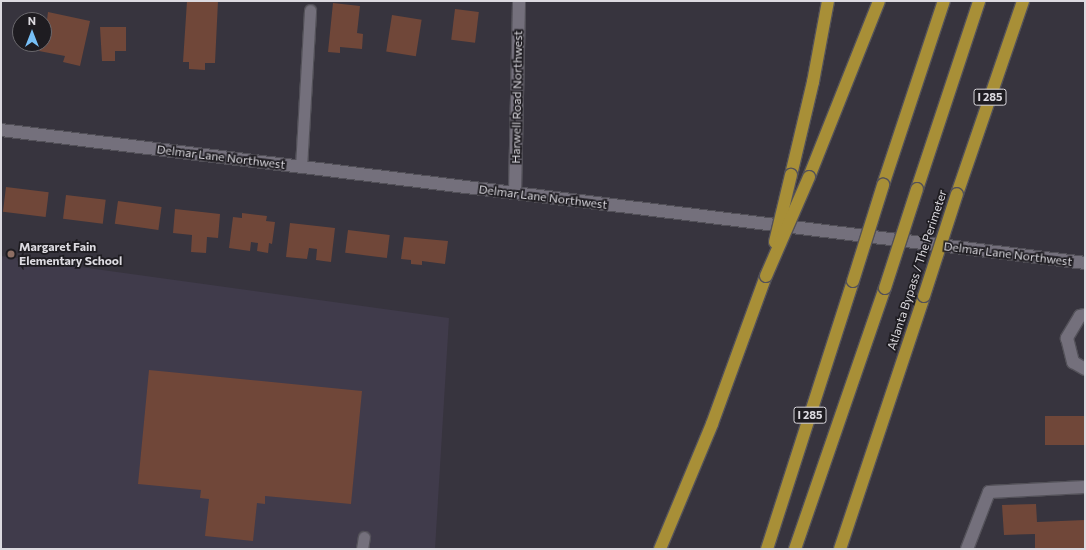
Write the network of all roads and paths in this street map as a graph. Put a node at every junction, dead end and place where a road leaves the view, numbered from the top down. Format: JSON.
{"nodes":[{"id":1,"x":519,"y":1,"type":"edge"},
{"id":2,"x":828,"y":1,"type":"edge"},
{"id":3,"x":879,"y":1,"type":"edge"},
{"id":4,"x":944,"y":1,"type":"edge"},
{"id":5,"x":979,"y":1,"type":"edge"},
{"id":6,"x":1023,"y":1,"type":"edge"},
{"id":7,"x":310,"y":10,"type":"dead end"},
{"id":8,"x":1,"y":130,"type":"edge"},
{"id":9,"x":301,"y":167,"type":"junction"},
{"id":10,"x":516,"y":193,"type":"junction"},
{"id":11,"x":1085,"y":263,"type":"edge"},
{"id":12,"x":766,"y":276,"type":"junction"},
{"id":13,"x":1085,"y":315,"type":"edge"},
{"id":14,"x":1085,"y":369,"type":"edge"},
{"id":15,"x":1085,"y":487,"type":"edge"},
{"id":16,"x":364,"y":537,"type":"dead end"},
{"id":17,"x":362,"y":549,"type":"edge"},
{"id":18,"x":660,"y":549,"type":"edge"},
{"id":19,"x":767,"y":549,"type":"edge"},
{"id":20,"x":795,"y":549,"type":"edge"},
{"id":21,"x":840,"y":549,"type":"edge"},
{"id":22,"x":967,"y":549,"type":"edge"}],
"edges":[{"from":1,"to":10,"type":"street","name":"Harwell Road Northwest"},
{"from":2,"to":12,"type":"highway","bridge":true},
{"from":3,"to":12,"type":"highway","bridge":true},
{"from":4,"to":19,"type":"highway","number":"I 285","bridge":true},
{"from":5,"to":20,"type":"highway","bridge":true},
{"from":6,"to":21,"type":"highway","name":"Atlanta Bypass / The Perimeter","number":"I 285","bridge":true},
{"from":7,"to":9,"type":"lane"},
{"from":8,"to":9,"type":"street","name":"Delmar Lane Northwest"},
{"from":9,"to":10,"type":"street","name":"Delmar Lane Northwest"},
{"from":10,"to":11,"type":"street","name":"Delmar Lane Northwest"},
{"from":12,"to":18,"type":"highway"},
{"from":13,"to":14,"type":"street"},
{"from":15,"to":22,"type":"street"},
{"from":16,"to":17,"type":"lane"}]}
